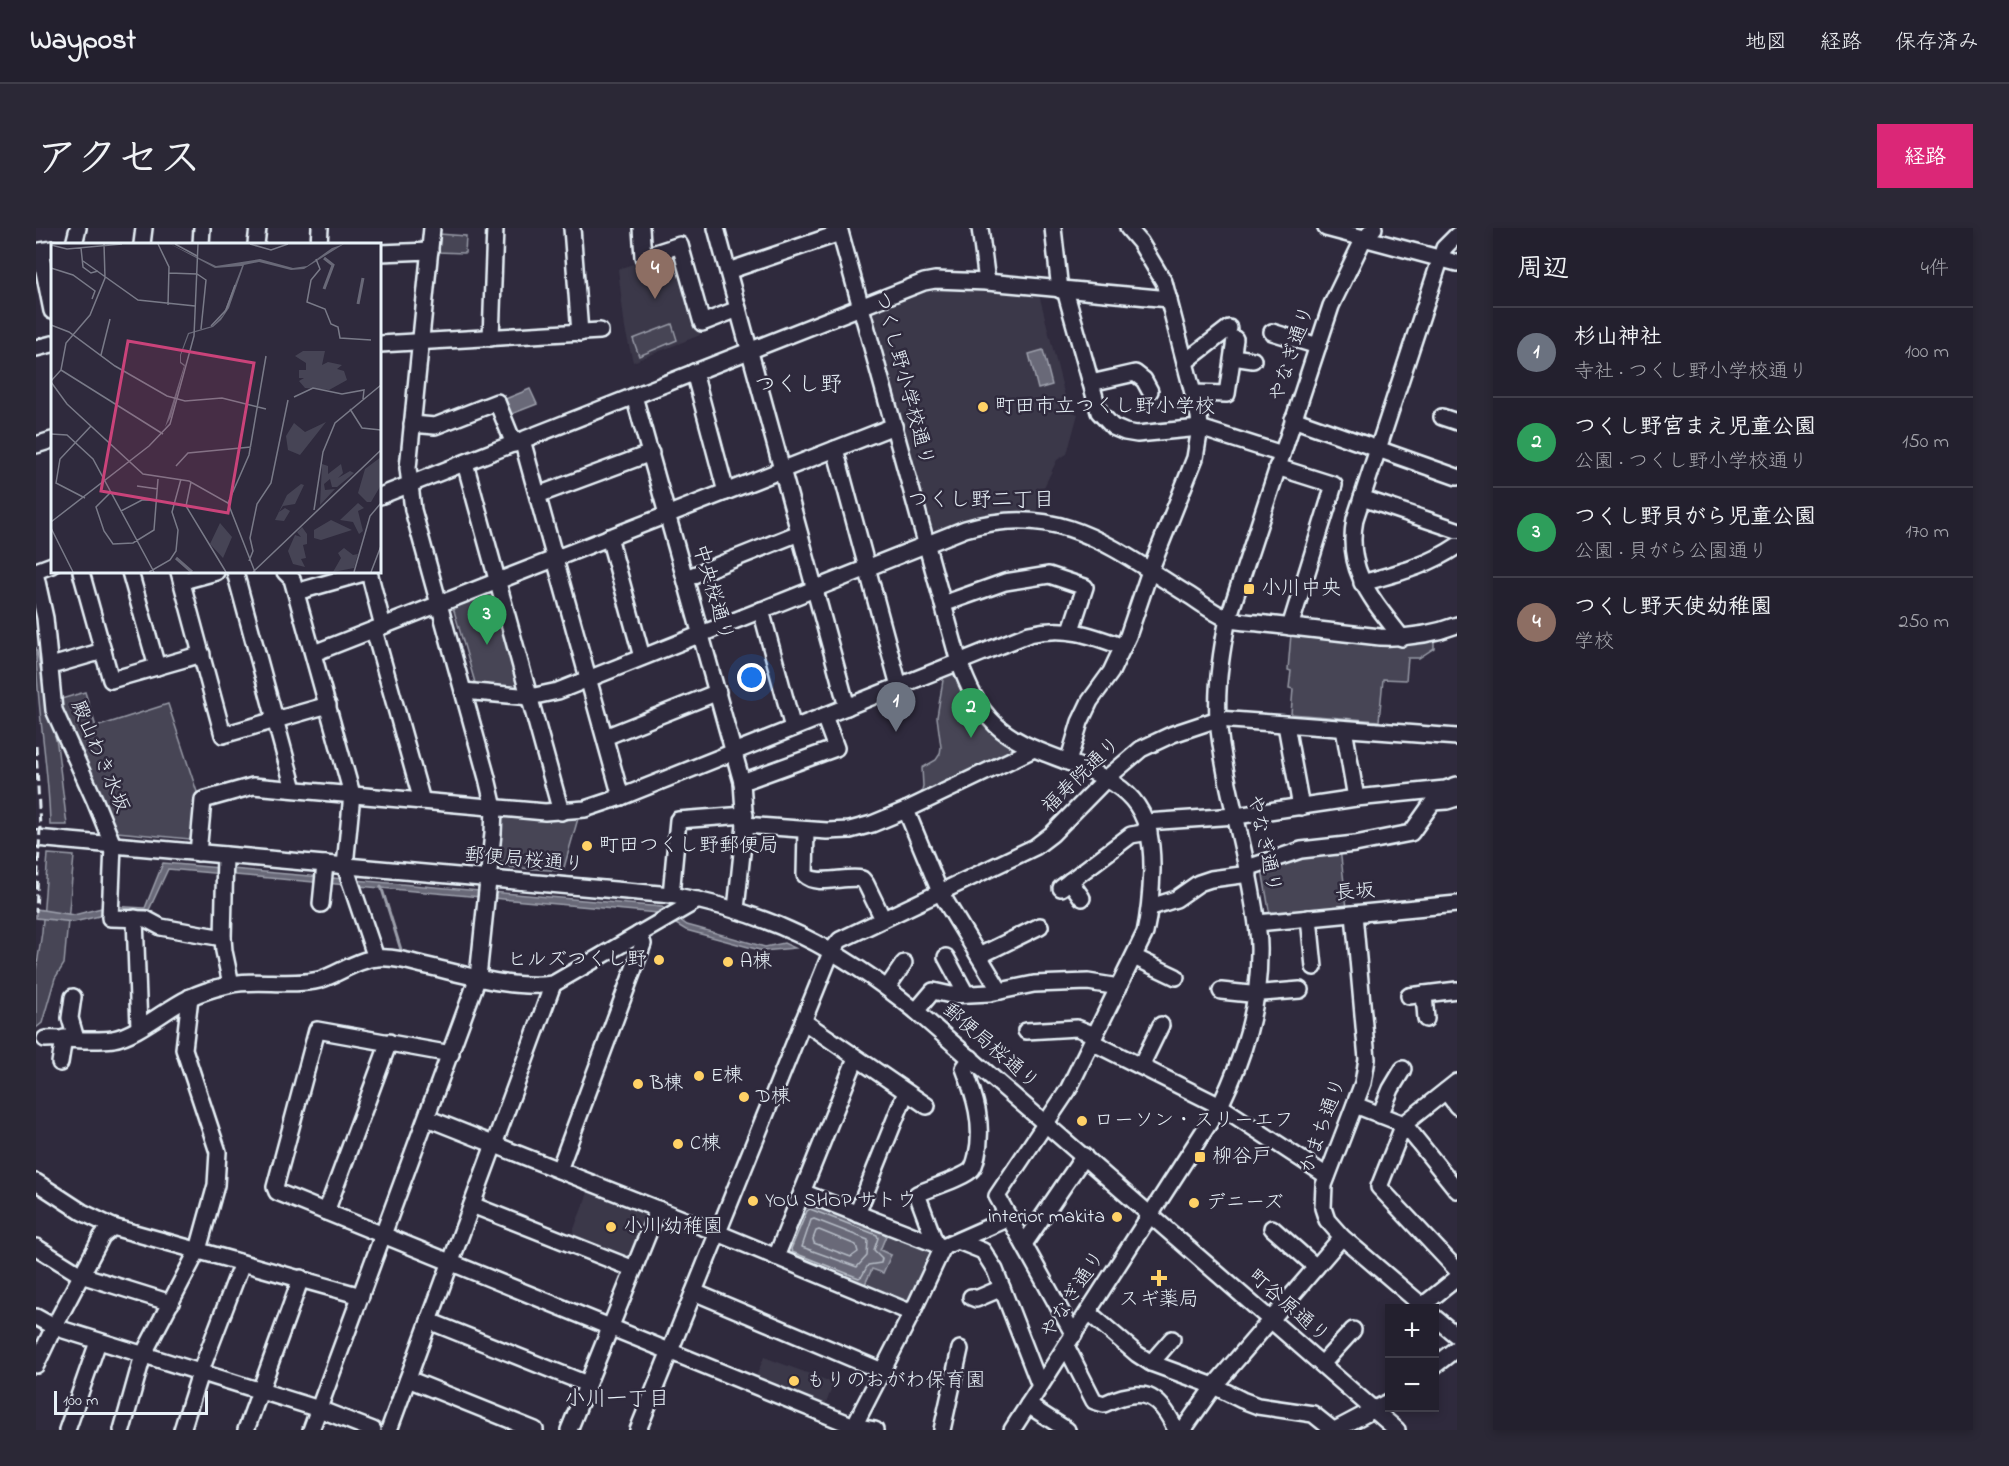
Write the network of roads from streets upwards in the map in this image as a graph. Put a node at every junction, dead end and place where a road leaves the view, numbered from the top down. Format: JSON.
{"nodes":[{"id":1,"x":78,"y":228,"type":"edge"},
{"id":2,"x":144,"y":228,"type":"edge"},
{"id":3,"x":202,"y":228,"type":"edge"},
{"id":4,"x":258,"y":228,"type":"edge"},
{"id":5,"x":320,"y":228,"type":"edge"},
{"id":6,"x":432,"y":228,"type":"edge"},
{"id":7,"x":495,"y":228,"type":"edge"},
{"id":8,"x":572,"y":228,"type":"edge"},
{"id":9,"x":641,"y":228,"type":"edge"},
{"id":10,"x":716,"y":228,"type":"edge"},
{"id":11,"x":980,"y":228,"type":"edge"},
{"id":12,"x":1053,"y":228,"type":"edge"},
{"id":13,"x":1128,"y":228,"type":"edge"},
{"id":14,"x":1326,"y":228,"type":"edge"},
{"id":15,"x":840,"y":230,"type":"edge"},
{"id":16,"x":1369,"y":233,"type":"edge"},
{"id":17,"x":1457,"y":235,"type":"edge"},
{"id":18,"x":74,"y":243,"type":"edge"},
{"id":19,"x":142,"y":243,"type":"edge"},
{"id":20,"x":201,"y":243,"type":"edge"},
{"id":21,"x":256,"y":243,"type":"edge"},
{"id":22,"x":319,"y":243,"type":"edge"},
{"id":23,"x":51,"y":249,"type":"edge"},
{"id":24,"x":430,"y":251,"type":"junction"},
{"id":25,"x":381,"y":253,"type":"edge"},
{"id":26,"x":1440,"y":259,"type":"junction"},
{"id":27,"x":1457,"y":263,"type":"edge"},
{"id":28,"x":728,"y":271,"type":"junction"},
{"id":29,"x":987,"y":282,"type":"junction"},
{"id":30,"x":1063,"y":290,"type":"junction"},
{"id":31,"x":1169,"y":299,"type":"junction"},
{"id":32,"x":51,"y":306,"type":"edge"},
{"id":33,"x":861,"y":307,"type":"junction"},
{"id":34,"x":738,"y":309,"type":"junction"},
{"id":35,"x":600,"y":331,"type":"dead end"},
{"id":36,"x":1272,"y":332,"type":"dead end"},
{"id":37,"x":580,"y":333,"type":"junction"},
{"id":38,"x":491,"y":338,"type":"junction"},
{"id":39,"x":421,"y":341,"type":"junction"},
{"id":40,"x":51,"y":344,"type":"edge"},
{"id":41,"x":381,"y":344,"type":"edge"},
{"id":42,"x":1318,"y":346,"type":"junction"},
{"id":43,"x":36,"y":348,"type":"edge"},
{"id":44,"x":749,"y":351,"type":"junction"},
{"id":45,"x":1233,"y":357,"type":"junction"},
{"id":46,"x":1253,"y":360,"type":"dead end"},
{"id":47,"x":1185,"y":362,"type":"junction"},
{"id":48,"x":694,"y":372,"type":"junction"},
{"id":49,"x":1091,"y":383,"type":"junction"},
{"id":50,"x":1150,"y":391,"type":"dead end"},
{"id":51,"x":1193,"y":393,"type":"junction"},
{"id":52,"x":634,"y":396,"type":"junction"},
{"id":53,"x":1442,"y":417,"type":"dead end"},
{"id":54,"x":1293,"y":419,"type":"junction"},
{"id":55,"x":1457,"y":422,"type":"edge"},
{"id":56,"x":412,"y":424,"type":"junction"},
{"id":57,"x":894,"y":426,"type":"junction"},
{"id":58,"x":1200,"y":428,"type":"junction"},
{"id":59,"x":51,"y":440,"type":"edge"},
{"id":60,"x":518,"y":442,"type":"junction"},
{"id":61,"x":36,"y":445,"type":"edge"},
{"id":62,"x":835,"y":449,"type":"junction"},
{"id":63,"x":1379,"y":450,"type":"junction"},
{"id":64,"x":651,"y":453,"type":"junction"},
{"id":65,"x":1280,"y":461,"type":"junction"},
{"id":66,"x":465,"y":463,"type":"junction"},
{"id":67,"x":782,"y":470,"type":"junction"},
{"id":68,"x":1457,"y":477,"type":"edge"},
{"id":69,"x":409,"y":485,"type":"junction"},
{"id":70,"x":726,"y":492,"type":"junction"},
{"id":71,"x":538,"y":495,"type":"junction"},
{"id":72,"x":381,"y":496,"type":"edge"},
{"id":73,"x":1362,"y":498,"type":"junction"},
{"id":74,"x":668,"y":514,"type":"junction"},
{"id":75,"x":1457,"y":530,"type":"edge"},
{"id":76,"x":799,"y":533,"type":"junction"},
{"id":77,"x":609,"y":537,"type":"junction"},
{"id":78,"x":927,"y":544,"type":"junction"},
{"id":79,"x":1457,"y":546,"type":"edge"},
{"id":80,"x":556,"y":558,"type":"junction"},
{"id":81,"x":51,"y":565,"type":"edge"},
{"id":82,"x":867,"y":567,"type":"junction"},
{"id":83,"x":36,"y":571,"type":"edge"},
{"id":84,"x":1150,"y":571,"type":"junction"},
{"id":85,"x":81,"y":573,"type":"edge"},
{"id":86,"x":130,"y":573,"type":"edge"},
{"id":87,"x":207,"y":573,"type":"edge"},
{"id":88,"x":235,"y":573,"type":"edge"},
{"id":89,"x":356,"y":573,"type":"edge"},
{"id":90,"x":368,"y":573,"type":"edge"},
{"id":91,"x":181,"y":576,"type":"edge"},
{"id":92,"x":36,"y":577,"type":"edge"},
{"id":93,"x":293,"y":578,"type":"edge"},
{"id":94,"x":686,"y":578,"type":"junction"},
{"id":95,"x":498,"y":581,"type":"junction"},
{"id":96,"x":1362,"y":583,"type":"junction"},
{"id":97,"x":815,"y":588,"type":"junction"},
{"id":98,"x":439,"y":604,"type":"junction"},
{"id":99,"x":943,"y":604,"type":"junction"},
{"id":100,"x":761,"y":610,"type":"junction"},
{"id":101,"x":1228,"y":619,"type":"junction"},
{"id":102,"x":1457,"y":624,"type":"edge"},
{"id":103,"x":1290,"y":627,"type":"junction"},
{"id":104,"x":378,"y":628,"type":"junction"},
{"id":105,"x":1071,"y":630,"type":"junction"},
{"id":106,"x":701,"y":633,"type":"junction"},
{"id":107,"x":1402,"y":638,"type":"junction"},
{"id":108,"x":1123,"y":647,"type":"junction"},
{"id":109,"x":103,"y":651,"type":"junction"},
{"id":110,"x":314,"y":653,"type":"junction"},
{"id":111,"x":202,"y":654,"type":"junction"},
{"id":112,"x":642,"y":657,"type":"junction"},
{"id":113,"x":959,"y":662,"type":"junction"},
{"id":114,"x":51,"y":666,"type":"junction"},
{"id":115,"x":157,"y":667,"type":"junction"},
{"id":116,"x":589,"y":678,"type":"junction"},
{"id":117,"x":899,"y":686,"type":"junction"},
{"id":118,"x":463,"y":691,"type":"junction"},
{"id":119,"x":718,"y":692,"type":"junction"},
{"id":120,"x":530,"y":697,"type":"junction"},
{"id":121,"x":328,"y":705,"type":"junction"},
{"id":122,"x":847,"y":707,"type":"junction"},
{"id":123,"x":824,"y":716,"type":"junction"},
{"id":124,"x":1218,"y":719,"type":"junction"},
{"id":125,"x":275,"y":720,"type":"junction"},
{"id":126,"x":1286,"y":725,"type":"junction"},
{"id":127,"x":793,"y":728,"type":"junction"},
{"id":128,"x":1344,"y":729,"type":"junction"},
{"id":129,"x":605,"y":737,"type":"junction"},
{"id":130,"x":1457,"y":737,"type":"edge"},
{"id":131,"x":1034,"y":749,"type":"junction"},
{"id":132,"x":734,"y":751,"type":"junction"},
{"id":133,"x":1068,"y":762,"type":"junction"},
{"id":134,"x":1107,"y":778,"type":"junction"},
{"id":135,"x":742,"y":782,"type":"junction"},
{"id":136,"x":1457,"y":785,"type":"edge"},
{"id":137,"x":294,"y":789,"type":"junction"},
{"id":138,"x":352,"y":795,"type":"junction"},
{"id":139,"x":621,"y":797,"type":"junction"},
{"id":140,"x":1356,"y":798,"type":"junction"},
{"id":141,"x":1457,"y":798,"type":"edge"},
{"id":142,"x":422,"y":801,"type":"junction"},
{"id":143,"x":494,"y":807,"type":"junction"},
{"id":144,"x":1301,"y":807,"type":"junction"},
{"id":145,"x":906,"y":810,"type":"junction"},
{"id":146,"x":561,"y":812,"type":"junction"},
{"id":147,"x":1236,"y":816,"type":"junction"},
{"id":148,"x":745,"y":820,"type":"junction"},
{"id":149,"x":1148,"y":827,"type":"junction"},
{"id":150,"x":806,"y":830,"type":"junction"},
{"id":151,"x":36,"y":838,"type":"edge"},
{"id":152,"x":113,"y":845,"type":"junction"},
{"id":153,"x":198,"y":853,"type":"junction"},
{"id":154,"x":225,"y":855,"type":"junction"},
{"id":155,"x":345,"y":866,"type":"junction"},
{"id":156,"x":1248,"y":871,"type":"junction"},
{"id":157,"x":324,"y":875,"type":"junction"},
{"id":158,"x":489,"y":879,"type":"junction"},
{"id":159,"x":940,"y":892,"type":"junction"},
{"id":160,"x":671,"y":895,"type":"junction"},
{"id":161,"x":1082,"y":898,"type":"dead end"},
{"id":162,"x":698,"y":900,"type":"junction"},
{"id":163,"x":321,"y":904,"type":"dead end"},
{"id":164,"x":1151,"y":907,"type":"junction"},
{"id":165,"x":736,"y":909,"type":"junction"},
{"id":166,"x":1457,"y":909,"type":"edge"},
{"id":167,"x":1354,"y":914,"type":"junction"},
{"id":168,"x":135,"y":918,"type":"junction"},
{"id":169,"x":1309,"y":918,"type":"junction"},
{"id":170,"x":883,"y":919,"type":"junction"},
{"id":171,"x":1257,"y":923,"type":"junction"},
{"id":172,"x":1040,"y":926,"type":"dead end"},
{"id":173,"x":639,"y":934,"type":"junction"},
{"id":174,"x":223,"y":938,"type":"junction"},
{"id":175,"x":832,"y":950,"type":"junction"},
{"id":176,"x":979,"y":956,"type":"junction"},
{"id":177,"x":946,"y":957,"type":"dead end"},
{"id":178,"x":1134,"y":957,"type":"junction"},
{"id":179,"x":376,"y":958,"type":"junction"},
{"id":180,"x":904,"y":963,"type":"dead end"},
{"id":181,"x":1314,"y":967,"type":"dead end"},
{"id":182,"x":1176,"y":976,"type":"dead end"},
{"id":183,"x":478,"y":977,"type":"junction"},
{"id":184,"x":231,"y":984,"type":"junction"},
{"id":185,"x":553,"y":984,"type":"junction"},
{"id":186,"x":1119,"y":987,"type":"junction"},
{"id":187,"x":887,"y":988,"type":"junction"},
{"id":188,"x":1221,"y":990,"type":"dead end"},
{"id":189,"x":1300,"y":990,"type":"dead end"},
{"id":190,"x":1457,"y":990,"type":"edge"},
{"id":191,"x":1000,"y":991,"type":"junction"},
{"id":192,"x":966,"y":994,"type":"junction"},
{"id":193,"x":1257,"y":994,"type":"junction"},
{"id":194,"x":190,"y":997,"type":"junction"},
{"id":195,"x":75,"y":1005,"type":"dead end"},
{"id":196,"x":916,"y":1011,"type":"junction"},
{"id":197,"x":1426,"y":1019,"type":"dead end"},
{"id":198,"x":803,"y":1021,"type":"junction"},
{"id":199,"x":1161,"y":1025,"type":"dead end"},
{"id":200,"x":139,"y":1027,"type":"junction"},
{"id":201,"x":1026,"y":1031,"type":"dead end"},
{"id":202,"x":45,"y":1039,"type":"dead end"},
{"id":203,"x":70,"y":1039,"type":"junction"},
{"id":204,"x":1094,"y":1039,"type":"junction"},
{"id":205,"x":389,"y":1042,"type":"junction"},
{"id":206,"x":451,"y":1054,"type":"junction"},
{"id":207,"x":856,"y":1058,"type":"junction"},
{"id":208,"x":971,"y":1058,"type":"junction"},
{"id":209,"x":60,"y":1063,"type":"dead end"},
{"id":210,"x":1141,"y":1066,"type":"junction"},
{"id":211,"x":1403,"y":1069,"type":"dead end"},
{"id":212,"x":1451,"y":1087,"type":"edge"},
{"id":213,"x":906,"y":1092,"type":"junction"},
{"id":214,"x":1355,"y":1105,"type":"junction"},
{"id":215,"x":927,"y":1106,"type":"dead end"},
{"id":216,"x":1220,"y":1106,"type":"junction"},
{"id":217,"x":1457,"y":1106,"type":"edge"},
{"id":218,"x":1380,"y":1115,"type":"junction"},
{"id":219,"x":427,"y":1118,"type":"junction"},
{"id":220,"x":1046,"y":1123,"type":"junction"},
{"id":221,"x":1404,"y":1124,"type":"junction"},
{"id":222,"x":494,"y":1145,"type":"junction"},
{"id":223,"x":1084,"y":1156,"type":"junction"},
{"id":224,"x":559,"y":1170,"type":"junction"},
{"id":225,"x":1326,"y":1176,"type":"junction"},
{"id":226,"x":36,"y":1182,"type":"edge"},
{"id":227,"x":1457,"y":1190,"type":"edge"},
{"id":228,"x":802,"y":1192,"type":"junction"},
{"id":229,"x":472,"y":1205,"type":"junction"},
{"id":230,"x":658,"y":1209,"type":"junction"},
{"id":231,"x":326,"y":1212,"type":"junction"},
{"id":232,"x":857,"y":1215,"type":"junction"},
{"id":233,"x":1151,"y":1215,"type":"junction"},
{"id":234,"x":1010,"y":1218,"type":"junction"},
{"id":235,"x":113,"y":1227,"type":"junction"},
{"id":236,"x":1272,"y":1228,"type":"dead end"},
{"id":237,"x":718,"y":1233,"type":"junction"},
{"id":238,"x":382,"y":1234,"type":"junction"},
{"id":239,"x":1341,"y":1237,"type":"junction"},
{"id":240,"x":958,"y":1241,"type":"junction"},
{"id":241,"x":1024,"y":1244,"type":"junction"},
{"id":242,"x":940,"y":1246,"type":"junction"},
{"id":243,"x":36,"y":1247,"type":"edge"},
{"id":244,"x":198,"y":1250,"type":"junction"},
{"id":245,"x":776,"y":1257,"type":"junction"},
{"id":246,"x":243,"y":1263,"type":"junction"},
{"id":247,"x":450,"y":1263,"type":"junction"},
{"id":248,"x":1316,"y":1267,"type":"junction"},
{"id":249,"x":634,"y":1269,"type":"junction"},
{"id":250,"x":1457,"y":1270,"type":"edge"},
{"id":251,"x":81,"y":1275,"type":"junction"},
{"id":252,"x":301,"y":1278,"type":"junction"},
{"id":253,"x":1457,"y":1278,"type":"edge"},
{"id":254,"x":1002,"y":1288,"type":"junction"},
{"id":255,"x":694,"y":1292,"type":"junction"},
{"id":256,"x":361,"y":1296,"type":"junction"},
{"id":257,"x":971,"y":1297,"type":"dead end"},
{"id":258,"x":171,"y":1303,"type":"junction"},
{"id":259,"x":1420,"y":1304,"type":"edge"},
{"id":260,"x":1427,"y":1304,"type":"edge"},
{"id":261,"x":1088,"y":1312,"type":"junction"},
{"id":262,"x":912,"y":1313,"type":"junction"},
{"id":263,"x":36,"y":1317,"type":"edge"},
{"id":264,"x":1270,"y":1319,"type":"junction"},
{"id":265,"x":429,"y":1321,"type":"junction"},
{"id":266,"x":1439,"y":1321,"type":"edge"},
{"id":267,"x":54,"y":1327,"type":"junction"},
{"id":268,"x":610,"y":1328,"type":"junction"},
{"id":269,"x":1353,"y":1330,"type":"dead end"},
{"id":270,"x":1457,"y":1336,"type":"edge"},
{"id":271,"x":1172,"y":1339,"type":"dead end"},
{"id":272,"x":1070,"y":1340,"type":"junction"},
{"id":273,"x":98,"y":1342,"type":"junction"},
{"id":274,"x":1457,"y":1348,"type":"edge"},
{"id":275,"x":670,"y":1351,"type":"junction"},
{"id":276,"x":143,"y":1355,"type":"junction"},
{"id":277,"x":954,"y":1356,"type":"dead end"},
{"id":278,"x":1439,"y":1362,"type":"edge"},
{"id":279,"x":1151,"y":1363,"type":"junction"},
{"id":280,"x":1322,"y":1364,"type":"junction"},
{"id":281,"x":36,"y":1365,"type":"edge"},
{"id":282,"x":882,"y":1371,"type":"junction"},
{"id":283,"x":200,"y":1373,"type":"junction"},
{"id":284,"x":408,"y":1379,"type":"junction"},
{"id":285,"x":587,"y":1384,"type":"junction"},
{"id":286,"x":1040,"y":1386,"type":"junction"},
{"id":287,"x":1214,"y":1386,"type":"junction"},
{"id":288,"x":260,"y":1390,"type":"junction"},
{"id":289,"x":1385,"y":1404,"type":"edge"},
{"id":290,"x":1028,"y":1405,"type":"junction"},
{"id":291,"x":319,"y":1409,"type":"junction"},
{"id":292,"x":1375,"y":1410,"type":"junction"},
{"id":293,"x":853,"y":1428,"type":"edge"},
{"id":294,"x":67,"y":1430,"type":"edge"},
{"id":295,"x":122,"y":1430,"type":"edge"},
{"id":296,"x":182,"y":1430,"type":"edge"},
{"id":297,"x":246,"y":1430,"type":"edge"},
{"id":298,"x":311,"y":1430,"type":"edge"},
{"id":299,"x":373,"y":1430,"type":"edge"},
{"id":300,"x":389,"y":1430,"type":"edge"},
{"id":301,"x":535,"y":1430,"type":"edge"},
{"id":302,"x":569,"y":1430,"type":"edge"},
{"id":303,"x":638,"y":1430,"type":"edge"},
{"id":304,"x":875,"y":1430,"type":"edge"},
{"id":305,"x":942,"y":1430,"type":"edge"},
{"id":306,"x":1012,"y":1430,"type":"edge"},
{"id":307,"x":1067,"y":1430,"type":"edge"},
{"id":308,"x":1176,"y":1430,"type":"edge"},
{"id":309,"x":1183,"y":1430,"type":"edge"},
{"id":310,"x":1334,"y":1430,"type":"edge"},
{"id":311,"x":1397,"y":1430,"type":"edge"}],
"edges":[{"from":1,"to":18,"type":"street"},
{"from":2,"to":19,"type":"street"},
{"from":3,"to":20,"type":"street"},
{"from":4,"to":21,"type":"street"},
{"from":5,"to":22,"type":"street"},
{"from":6,"to":24,"type":"street"},
{"from":7,"to":38,"type":"street"},
{"from":8,"to":37,"type":"street"},
{"from":9,"to":34,"type":"street"},
{"from":10,"to":28,"type":"street"},
{"from":11,"to":29,"type":"street"},
{"from":12,"to":30,"type":"street"},
{"from":13,"to":31,"type":"street"},
{"from":14,"to":16,"type":"street"},
{"from":15,"to":28,"type":"street"},
{"from":15,"to":33,"type":"street","name":"つくし野小学校通り"},
{"from":16,"to":26,"type":"street"},
{"from":16,"to":42,"type":"street","name":"やなぎ通り"},
{"from":17,"to":26,"type":"street"},
{"from":23,"to":32,"type":"street"},
{"from":24,"to":25,"type":"street"},
{"from":24,"to":39,"type":"street"},
{"from":26,"to":27,"type":"street"},
{"from":26,"to":63,"type":"street"},
{"from":28,"to":34,"type":"street"},
{"from":29,"to":30,"type":"street"},
{"from":29,"to":33,"type":"street"},
{"from":30,"to":31,"type":"street"},
{"from":30,"to":49,"type":"street"},
{"from":31,"to":47,"type":"street"},
{"from":33,"to":44,"type":"street"},
{"from":33,"to":57,"type":"street","name":"つくし野小学校通り"},
{"from":34,"to":44,"type":"street"},
{"from":35,"to":37,"type":"street"},
{"from":36,"to":42,"type":"street"},
{"from":37,"to":38,"type":"street"},
{"from":38,"to":39,"type":"street"},
{"from":39,"to":41,"type":"street"},
{"from":39,"to":56,"type":"street"},
{"from":40,"to":43,"type":"street"},
{"from":42,"to":54,"type":"street","name":"やなぎ通り"},
{"from":44,"to":48,"type":"street"},
{"from":44,"to":67,"type":"street"},
{"from":45,"to":46,"type":"street"},
{"from":45,"to":47,"type":"street"},
{"from":45,"to":51,"type":"street"},
{"from":47,"to":51,"type":"street"},
{"from":48,"to":52,"type":"street"},
{"from":48,"to":70,"type":"street"},
{"from":49,"to":50,"type":"street"},
{"from":49,"to":58,"type":"street"},
{"from":51,"to":58,"type":"street"},
{"from":52,"to":60,"type":"street"},
{"from":52,"to":64,"type":"street","name":"中央桜通り"},
{"from":53,"to":55,"type":"street"},
{"from":54,"to":63,"type":"street"},
{"from":54,"to":65,"type":"street","name":"やなぎ通り"},
{"from":56,"to":60,"type":"street"},
{"from":56,"to":69,"type":"street"},
{"from":57,"to":62,"type":"street"},
{"from":57,"to":78,"type":"street","name":"つくし野小学校通り"},
{"from":58,"to":65,"type":"street"},
{"from":58,"to":84,"type":"street"},
{"from":59,"to":61,"type":"street"},
{"from":60,"to":66,"type":"street"},
{"from":60,"to":71,"type":"street"},
{"from":62,"to":67,"type":"street"},
{"from":62,"to":82,"type":"street"},
{"from":63,"to":68,"type":"street"},
{"from":63,"to":73,"type":"street"},
{"from":64,"to":71,"type":"street"},
{"from":64,"to":74,"type":"street","name":"中央桜通り"},
{"from":65,"to":101,"type":"street","name":"やなぎ通り"},
{"from":65,"to":103,"type":"street"},
{"from":66,"to":69,"type":"street"},
{"from":66,"to":95,"type":"street"},
{"from":67,"to":70,"type":"street"},
{"from":67,"to":76,"type":"street"},
{"from":69,"to":72,"type":"street"},
{"from":69,"to":98,"type":"street"},
{"from":70,"to":74,"type":"street"},
{"from":71,"to":80,"type":"street"},
{"from":73,"to":75,"type":"street"},
{"from":73,"to":96,"type":"street"},
{"from":74,"to":77,"type":"street"},
{"from":74,"to":94,"type":"street","name":"中央桜通り"},
{"from":76,"to":94,"type":"street"},
{"from":76,"to":97,"type":"street"},
{"from":77,"to":80,"type":"street"},
{"from":77,"to":112,"type":"street"},
{"from":78,"to":82,"type":"street"},
{"from":78,"to":84,"type":"street"},
{"from":78,"to":99,"type":"street","name":"つくし野小学校通り"},
{"from":79,"to":96,"type":"street"},
{"from":80,"to":95,"type":"street"},
{"from":80,"to":116,"type":"street"},
{"from":81,"to":83,"type":"street"},
{"from":82,"to":97,"type":"street"},
{"from":82,"to":117,"type":"street"},
{"from":84,"to":101,"type":"street"},
{"from":84,"to":108,"type":"street"},
{"from":85,"to":109,"type":"street"},
{"from":86,"to":115,"type":"street"},
{"from":87,"to":91,"type":"street"},
{"from":88,"to":125,"type":"street"},
{"from":89,"to":93,"type":"street"},
{"from":90,"to":104,"type":"street"},
{"from":91,"to":111,"type":"street"},
{"from":92,"to":114,"type":"street","name":"殿山わき水坂"},
{"from":93,"to":110,"type":"street"},
{"from":94,"to":106,"type":"street","name":"中央桜通り"},
{"from":95,"to":98,"type":"street"},
{"from":95,"to":120,"type":"street"},
{"from":96,"to":107,"type":"street"},
{"from":97,"to":100,"type":"street"},
{"from":97,"to":122,"type":"street"},
{"from":98,"to":104,"type":"street"},
{"from":98,"to":118,"type":"street"},
{"from":99,"to":105,"type":"street"},
{"from":99,"to":113,"type":"street","name":"つくし野小学校通り"},
{"from":100,"to":106,"type":"street"},
{"from":100,"to":127,"type":"street"},
{"from":101,"to":103,"type":"street"},
{"from":101,"to":124,"type":"street","name":"やなぎ通り"},
{"from":102,"to":107,"type":"street"},
{"from":103,"to":107,"type":"street"},
{"from":104,"to":110,"type":"street"},
{"from":104,"to":142,"type":"street"},
{"from":105,"to":108,"type":"street"},
{"from":105,"to":113,"type":"street"},
{"from":106,"to":112,"type":"street"},
{"from":106,"to":119,"type":"street","name":"中央桜通り"},
{"from":108,"to":133,"type":"street"},
{"from":109,"to":114,"type":"street"},
{"from":109,"to":115,"type":"street"},
{"from":110,"to":121,"type":"street"},
{"from":111,"to":115,"type":"street"},
{"from":111,"to":125,"type":"street"},
{"from":112,"to":116,"type":"street"},
{"from":113,"to":117,"type":"street"},
{"from":113,"to":131,"type":"street","name":"つくし野小学校通り"},
{"from":114,"to":152,"type":"street","name":"殿山わき水坂"},
{"from":116,"to":120,"type":"street"},
{"from":116,"to":129,"type":"street"},
{"from":117,"to":122,"type":"street"},
{"from":118,"to":120,"type":"street"},
{"from":118,"to":143,"type":"street"},
{"from":119,"to":129,"type":"street"},
{"from":119,"to":132,"type":"street","name":"中央桜通り"},
{"from":120,"to":146,"type":"street"},
{"from":121,"to":125,"type":"street"},
{"from":121,"to":138,"type":"street"},
{"from":122,"to":123,"type":"street"},
{"from":123,"to":127,"type":"street"},
{"from":123,"to":135,"type":"street"},
{"from":124,"to":126,"type":"street","name":"福寿院通り"},
{"from":124,"to":134,"type":"street","name":"福寿院通り"},
{"from":124,"to":147,"type":"street","name":"やなぎ通り"},
{"from":125,"to":137,"type":"street"},
{"from":126,"to":128,"type":"street","name":"福寿院通り"},
{"from":126,"to":144,"type":"street"},
{"from":127,"to":132,"type":"street"},
{"from":128,"to":130,"type":"street","name":"福寿院通り"},
{"from":128,"to":140,"type":"street"},
{"from":129,"to":139,"type":"street"},
{"from":131,"to":133,"type":"street","name":"つくし野小学校通り"},
{"from":131,"to":145,"type":"street"},
{"from":132,"to":135,"type":"street","name":"中央桜通り"},
{"from":132,"to":139,"type":"street"},
{"from":133,"to":134,"type":"street","name":"つくし野小学校通り"},
{"from":134,"to":149,"type":"street","name":"つくし野小学校通り"},
{"from":134,"to":159,"type":"street","name":"福寿院通り"},
{"from":135,"to":148,"type":"street","name":"中央桜通り"},
{"from":136,"to":140,"type":"street"},
{"from":137,"to":138,"type":"street"},
{"from":137,"to":153,"type":"street"},
{"from":138,"to":142,"type":"street"},
{"from":138,"to":155,"type":"street"},
{"from":139,"to":146,"type":"street"},
{"from":140,"to":144,"type":"street"},
{"from":141,"to":156,"type":"street"},
{"from":142,"to":143,"type":"street"},
{"from":143,"to":146,"type":"street"},
{"from":143,"to":158,"type":"street"},
{"from":144,"to":147,"type":"street"},
{"from":145,"to":150,"type":"street"},
{"from":145,"to":159,"type":"street"},
{"from":147,"to":149,"type":"street"},
{"from":147,"to":156,"type":"street","name":"やなぎ通り"},
{"from":148,"to":150,"type":"street"},
{"from":148,"to":160,"type":"street"},
{"from":148,"to":165,"type":"street","name":"中央桜通り"},
{"from":149,"to":161,"type":"street"},
{"from":149,"to":164,"type":"street"},
{"from":150,"to":170,"type":"street"},
{"from":151,"to":152,"type":"street","name":"郵便局桜通り"},
{"from":152,"to":153,"type":"street","name":"郵便局桜通り"},
{"from":152,"to":168,"type":"street"},
{"from":153,"to":154,"type":"street","name":"郵便局桜通り"},
{"from":154,"to":157,"type":"street","name":"郵便局桜通り"},
{"from":154,"to":174,"type":"street"},
{"from":155,"to":157,"type":"street","name":"郵便局桜通り"},
{"from":155,"to":158,"type":"street","name":"郵便局桜通り"},
{"from":155,"to":179,"type":"street"},
{"from":156,"to":164,"type":"street"},
{"from":156,"to":171,"type":"street","name":"やなぎ通り"},
{"from":157,"to":163,"type":"street"},
{"from":158,"to":160,"type":"street","name":"郵便局桜通り"},
{"from":158,"to":183,"type":"street"},
{"from":159,"to":170,"type":"street","name":"福寿院通り"},
{"from":159,"to":176,"type":"street"},
{"from":160,"to":162,"type":"street","name":"郵便局桜通り"},
{"from":162,"to":165,"type":"street","name":"郵便局桜通り"},
{"from":162,"to":173,"type":"street"},
{"from":164,"to":178,"type":"street"},
{"from":165,"to":175,"type":"street","name":"郵便局桜通り"},
{"from":166,"to":167,"type":"street","name":"長坂"},
{"from":167,"to":169,"type":"street","name":"長坂"},
{"from":167,"to":214,"type":"street","name":"かまち通り"},
{"from":168,"to":174,"type":"street"},
{"from":168,"to":200,"type":"street"},
{"from":169,"to":171,"type":"street","name":"長坂"},
{"from":169,"to":181,"type":"street"},
{"from":170,"to":175,"type":"street","name":"福寿院通り"},
{"from":171,"to":193,"type":"street","name":"やなぎ通り"},
{"from":172,"to":176,"type":"street"},
{"from":173,"to":185,"type":"street"},
{"from":173,"to":224,"type":"street"},
{"from":174,"to":184,"type":"street"},
{"from":175,"to":187,"type":"street","name":"郵便局桜通り"},
{"from":175,"to":198,"type":"street"},
{"from":176,"to":191,"type":"street"},
{"from":177,"to":192,"type":"street"},
{"from":178,"to":182,"type":"street"},
{"from":178,"to":186,"type":"street"},
{"from":179,"to":183,"type":"street"},
{"from":179,"to":184,"type":"street"},
{"from":180,"to":187,"type":"street"},
{"from":183,"to":185,"type":"street"},
{"from":183,"to":206,"type":"street"},
{"from":184,"to":194,"type":"street"},
{"from":185,"to":222,"type":"street"},
{"from":186,"to":191,"type":"street"},
{"from":186,"to":204,"type":"street"},
{"from":187,"to":196,"type":"street","name":"郵便局桜通り"},
{"from":188,"to":193,"type":"street"},
{"from":189,"to":193,"type":"street"},
{"from":190,"to":197,"type":"street"},
{"from":191,"to":192,"type":"street"},
{"from":192,"to":196,"type":"street"},
{"from":193,"to":216,"type":"street","name":"やなぎ通り"},
{"from":194,"to":200,"type":"street"},
{"from":194,"to":244,"type":"street"},
{"from":195,"to":203,"type":"street"},
{"from":196,"to":208,"type":"street","name":"郵便局桜通り"},
{"from":198,"to":207,"type":"street"},
{"from":198,"to":237,"type":"street"},
{"from":199,"to":210,"type":"street"},
{"from":200,"to":203,"type":"street"},
{"from":201,"to":204,"type":"street"},
{"from":202,"to":203,"type":"street"},
{"from":203,"to":209,"type":"street"},
{"from":204,"to":210,"type":"street"},
{"from":204,"to":220,"type":"street"},
{"from":205,"to":206,"type":"street"},
{"from":205,"to":231,"type":"street"},
{"from":205,"to":231,"type":"street"},
{"from":206,"to":219,"type":"street"},
{"from":207,"to":213,"type":"street"},
{"from":207,"to":228,"type":"street"},
{"from":208,"to":220,"type":"street","name":"郵便局桜通り"},
{"from":208,"to":242,"type":"street"},
{"from":210,"to":216,"type":"street"},
{"from":211,"to":218,"type":"street"},
{"from":212,"to":217,"type":"street"},
{"from":212,"to":221,"type":"street"},
{"from":213,"to":215,"type":"street"},
{"from":213,"to":232,"type":"street"},
{"from":214,"to":218,"type":"street"},
{"from":214,"to":225,"type":"street","name":"かまち通り"},
{"from":216,"to":225,"type":"street"},
{"from":216,"to":233,"type":"street","name":"やなぎ通り"},
{"from":218,"to":221,"type":"street"},
{"from":219,"to":222,"type":"street"},
{"from":219,"to":238,"type":"street"},
{"from":220,"to":223,"type":"street","name":"郵便局桜通り"},
{"from":220,"to":234,"type":"street"},
{"from":221,"to":227,"type":"street"},
{"from":221,"to":250,"type":"street"},
{"from":222,"to":224,"type":"street"},
{"from":222,"to":229,"type":"street"},
{"from":223,"to":233,"type":"street","name":"郵便局桜通り"},
{"from":223,"to":241,"type":"street"},
{"from":224,"to":230,"type":"street"},
{"from":225,"to":239,"type":"street","name":"かまち通り"},
{"from":226,"to":235,"type":"street"},
{"from":228,"to":232,"type":"street"},
{"from":228,"to":245,"type":"street"},
{"from":229,"to":247,"type":"street"},
{"from":229,"to":249,"type":"street"},
{"from":230,"to":237,"type":"street"},
{"from":230,"to":249,"type":"street"},
{"from":231,"to":238,"type":"street"},
{"from":232,"to":242,"type":"street"},
{"from":233,"to":261,"type":"street","name":"やなぎ通り"},
{"from":233,"to":264,"type":"street","name":"町谷原通り"},
{"from":234,"to":240,"type":"street"},
{"from":234,"to":241,"type":"street"},
{"from":235,"to":244,"type":"street"},
{"from":235,"to":251,"type":"street"},
{"from":236,"to":248,"type":"street"},
{"from":237,"to":245,"type":"street"},
{"from":237,"to":255,"type":"street"},
{"from":238,"to":247,"type":"street"},
{"from":238,"to":256,"type":"street"},
{"from":239,"to":248,"type":"street"},
{"from":239,"to":259,"type":"street","name":"かまち通り"},
{"from":240,"to":242,"type":"street"},
{"from":240,"to":254,"type":"street"},
{"from":241,"to":272,"type":"street"},
{"from":242,"to":262,"type":"street"},
{"from":243,"to":251,"type":"street"},
{"from":244,"to":246,"type":"street"},
{"from":244,"to":258,"type":"street"},
{"from":245,"to":262,"type":"street"},
{"from":246,"to":252,"type":"street"},
{"from":246,"to":283,"type":"street"},
{"from":247,"to":265,"type":"street"},
{"from":247,"to":268,"type":"street"},
{"from":248,"to":264,"type":"street"},
{"from":249,"to":268,"type":"street"},
{"from":251,"to":258,"type":"street"},
{"from":251,"to":267,"type":"street"},
{"from":252,"to":256,"type":"street"},
{"from":252,"to":288,"type":"street"},
{"from":253,"to":260,"type":"street"},
{"from":254,"to":257,"type":"street"},
{"from":254,"to":286,"type":"street"},
{"from":255,"to":275,"type":"street"},
{"from":255,"to":282,"type":"street"},
{"from":256,"to":291,"type":"street"},
{"from":258,"to":276,"type":"street"},
{"from":261,"to":272,"type":"street","name":"やなぎ通り"},
{"from":261,"to":279,"type":"street"},
{"from":262,"to":282,"type":"street"},
{"from":263,"to":267,"type":"street"},
{"from":264,"to":280,"type":"street","name":"町谷原通り"},
{"from":264,"to":287,"type":"street"},
{"from":265,"to":284,"type":"street"},
{"from":265,"to":285,"type":"street"},
{"from":266,"to":270,"type":"street"},
{"from":267,"to":273,"type":"street"},
{"from":267,"to":281,"type":"street"},
{"from":268,"to":275,"type":"street"},
{"from":268,"to":285,"type":"street"},
{"from":269,"to":280,"type":"street"},
{"from":271,"to":279,"type":"street"},
{"from":272,"to":286,"type":"street","name":"やなぎ通り"},
{"from":272,"to":308,"type":"street"},
{"from":273,"to":276,"type":"street"},
{"from":273,"to":294,"type":"street"},
{"from":274,"to":278,"type":"street"},
{"from":275,"to":293,"type":"street"},
{"from":275,"to":303,"type":"street"},
{"from":276,"to":283,"type":"street"},
{"from":276,"to":295,"type":"street"},
{"from":277,"to":305,"type":"street"},
{"from":279,"to":287,"type":"street"},
{"from":280,"to":292,"type":"street","name":"町谷原通り"},
{"from":282,"to":293,"type":"street"},
{"from":283,"to":288,"type":"street"},
{"from":283,"to":296,"type":"street"},
{"from":284,"to":300,"type":"street"},
{"from":284,"to":301,"type":"street"},
{"from":285,"to":302,"type":"street"},
{"from":286,"to":290,"type":"street","name":"やなぎ通り"},
{"from":287,"to":309,"type":"street"},
{"from":287,"to":310,"type":"street"},
{"from":288,"to":291,"type":"street"},
{"from":288,"to":297,"type":"street"},
{"from":289,"to":292,"type":"street"},
{"from":290,"to":306,"type":"street","name":"やなぎ通り"},
{"from":290,"to":307,"type":"street"},
{"from":291,"to":298,"type":"street"},
{"from":291,"to":299,"type":"street"},
{"from":292,"to":310,"type":"street"},
{"from":292,"to":311,"type":"street","name":"町谷原通り"},
{"from":293,"to":304,"type":"street"}]}
